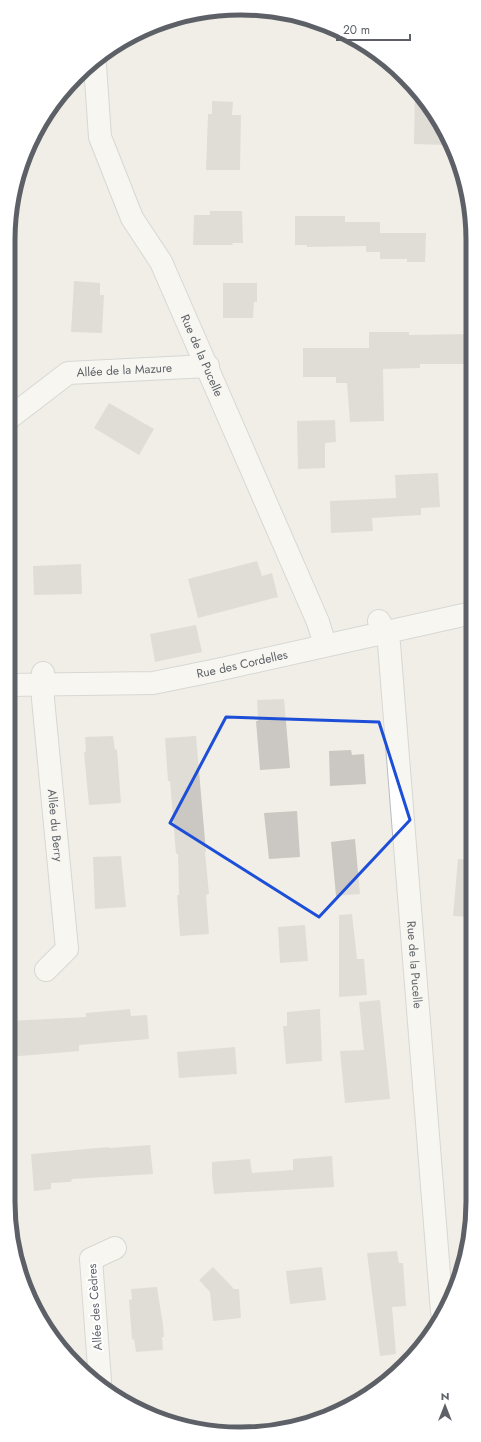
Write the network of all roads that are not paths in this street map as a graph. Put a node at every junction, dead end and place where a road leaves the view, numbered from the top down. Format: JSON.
{"nodes":[{"id":1,"x":95,"y":68,"type":"edge"},
{"id":2,"x":208,"y":366,"type":"junction"},
{"id":3,"x":15,"y":414,"type":"edge"},
{"id":4,"x":466,"y":613,"type":"edge"},
{"id":5,"x":382,"y":626,"type":"junction"},
{"id":6,"x":325,"y":645,"type":"junction"},
{"id":7,"x":43,"y":679,"type":"junction"},
{"id":8,"x":15,"y":684,"type":"edge"},
{"id":9,"x":46,"y":970,"type":"dead end"},
{"id":10,"x":116,"y":1248,"type":"dead end"},
{"id":11,"x":441,"y":1304,"type":"edge"},
{"id":12,"x":100,"y":1377,"type":"edge"}],
"edges":[{"from":1,"to":2,"type":"street","name":"Rue de la Pucelle"},
{"from":2,"to":3,"type":"street","name":"Allée de la Mazure"},
{"from":2,"to":6,"type":"street","name":"Rue de la Pucelle"},
{"from":4,"to":5,"type":"street","name":"Rue des Cordelles"},
{"from":5,"to":6,"type":"street","name":"Rue des Cordelles"},
{"from":5,"to":11,"type":"street","name":"Rue de la Pucelle"},
{"from":6,"to":7,"type":"street","name":"Rue des Cordelles"},
{"from":7,"to":8,"type":"street","name":"Rue des Cordelles"},
{"from":7,"to":9,"type":"street","name":"Allée du Berry"},
{"from":10,"to":12,"type":"street","name":"Allée des Cèdres"}]}
